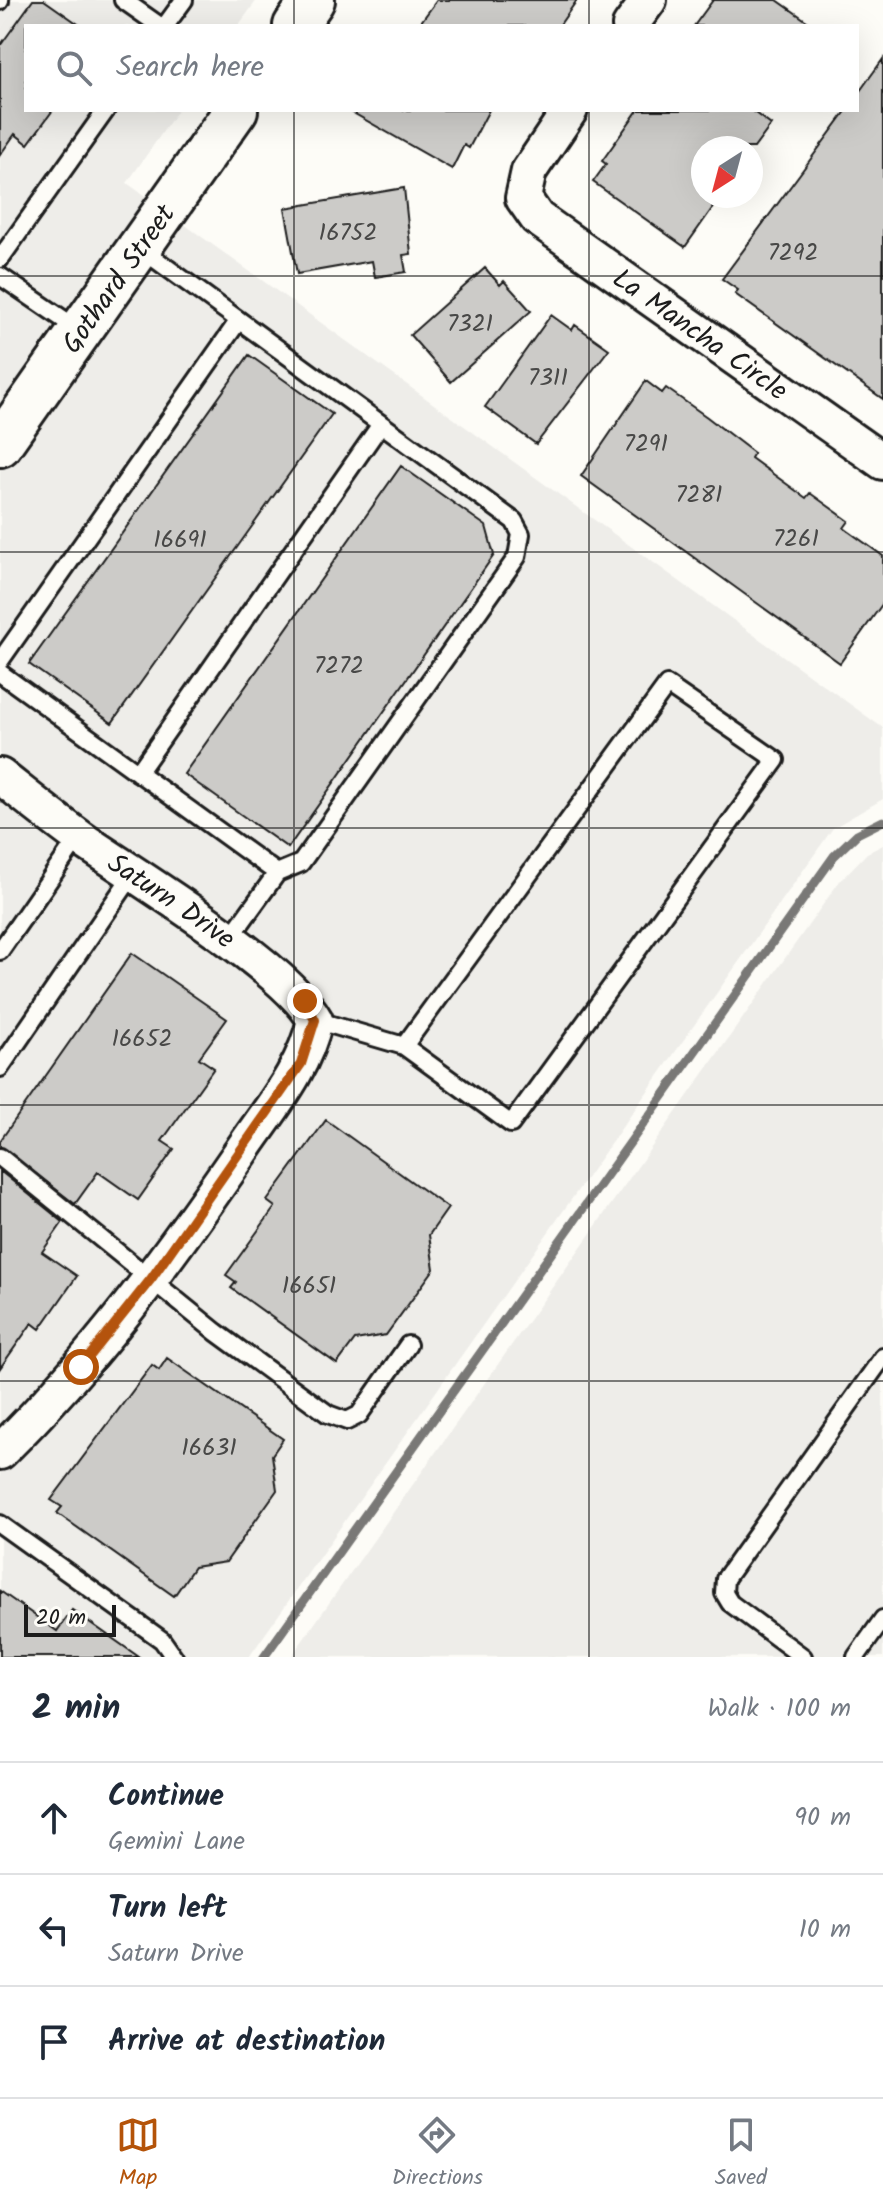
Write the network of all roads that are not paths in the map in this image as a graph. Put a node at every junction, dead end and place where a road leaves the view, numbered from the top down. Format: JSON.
{"nodes":[{"id":1,"x":123,"y":0,"type":"edge"},
{"id":2,"x":184,"y":0,"type":"edge"},
{"id":3,"x":313,"y":0,"type":"edge"},
{"id":4,"x":649,"y":0,"type":"edge"},
{"id":5,"x":160,"y":24,"type":"edge"},
{"id":6,"x":165,"y":24,"type":"edge"},
{"id":7,"x":296,"y":24,"type":"edge"},
{"id":8,"x":631,"y":24,"type":"edge"},
{"id":9,"x":105,"y":112,"type":"edge"},
{"id":10,"x":235,"y":112,"type":"edge"},
{"id":11,"x":569,"y":112,"type":"edge"},
{"id":12,"x":139,"y":247,"type":"junction"},
{"id":13,"x":0,"y":259,"type":"edge"},
{"id":14,"x":0,"y":276,"type":"edge"},
{"id":15,"x":239,"y":320,"type":"junction"},
{"id":16,"x":81,"y":331,"type":"junction"},
{"id":17,"x":381,"y":424,"type":"junction"},
{"id":18,"x":0,"y":445,"type":"edge"},
{"id":19,"x":883,"y":462,"type":"edge"},
{"id":20,"x":0,"y":661,"type":"edge"},
{"id":21,"x":0,"y":673,"type":"edge"},
{"id":22,"x":138,"y":773,"type":"junction"},
{"id":23,"x":0,"y":776,"type":"edge"},
{"id":24,"x":79,"y":837,"type":"junction"},
{"id":25,"x":277,"y":873,"type":"junction"},
{"id":26,"x":133,"y":874,"type":"junction"},
{"id":27,"x":228,"y":941,"type":"junction"},
{"id":28,"x":0,"y":951,"type":"edge"},
{"id":29,"x":312,"y":1032,"type":"junction"},
{"id":30,"x":404,"y":1046,"type":"junction"},
{"id":31,"x":0,"y":1068,"type":"edge"},
{"id":32,"x":0,"y":1157,"type":"edge"},
{"id":33,"x":151,"y":1279,"type":"junction"},
{"id":34,"x":408,"y":1345,"type":"dead end"},
{"id":35,"x":883,"y":1357,"type":"edge"},
{"id":36,"x":0,"y":1452,"type":"edge"},
{"id":37,"x":0,"y":1524,"type":"edge"},
{"id":38,"x":883,"y":1619,"type":"edge"},
{"id":39,"x":174,"y":1657,"type":"edge"},
{"id":40,"x":803,"y":1657,"type":"edge"},
{"id":41,"x":856,"y":1657,"type":"edge"}],
"edges":[{"from":1,"to":5,"type":"lane"},
{"from":2,"to":6,"type":"lane"},
{"from":3,"to":7,"type":"street"},
{"from":4,"to":8,"type":"street"},
{"from":9,"to":13,"type":"lane"},
{"from":10,"to":12,"type":"street","name":"Gothard Street"},
{"from":11,"to":19,"type":"street","name":"La Mancha Circle"},
{"from":12,"to":15,"type":"lane"},
{"from":12,"to":16,"type":"street","name":"Gothard Street"},
{"from":14,"to":16,"type":"lane"},
{"from":15,"to":17,"type":"lane"},
{"from":15,"to":20,"type":"lane"},
{"from":16,"to":18,"type":"street","name":"Gothard Street"},
{"from":17,"to":22,"type":"lane"},
{"from":17,"to":25,"type":"lane"},
{"from":21,"to":22,"type":"lane"},
{"from":22,"to":25,"type":"lane"},
{"from":23,"to":24,"type":"street","name":"Saturn Drive"},
{"from":24,"to":26,"type":"street","name":"Saturn Drive"},
{"from":24,"to":28,"type":"lane"},
{"from":25,"to":27,"type":"lane"},
{"from":26,"to":27,"type":"street","name":"Saturn Drive"},
{"from":26,"to":31,"type":"lane"},
{"from":27,"to":29,"type":"street","name":"Saturn Drive"},
{"from":29,"to":30,"type":"lane"},
{"from":29,"to":33,"type":"street"},
{"from":30,"to":30,"type":"lane"},
{"from":32,"to":33,"type":"lane"},
{"from":33,"to":34,"type":"lane"},
{"from":33,"to":36,"type":"street"},
{"from":35,"to":40,"type":"lane"},
{"from":37,"to":39,"type":"lane"},
{"from":38,"to":41,"type":"lane"}]}
